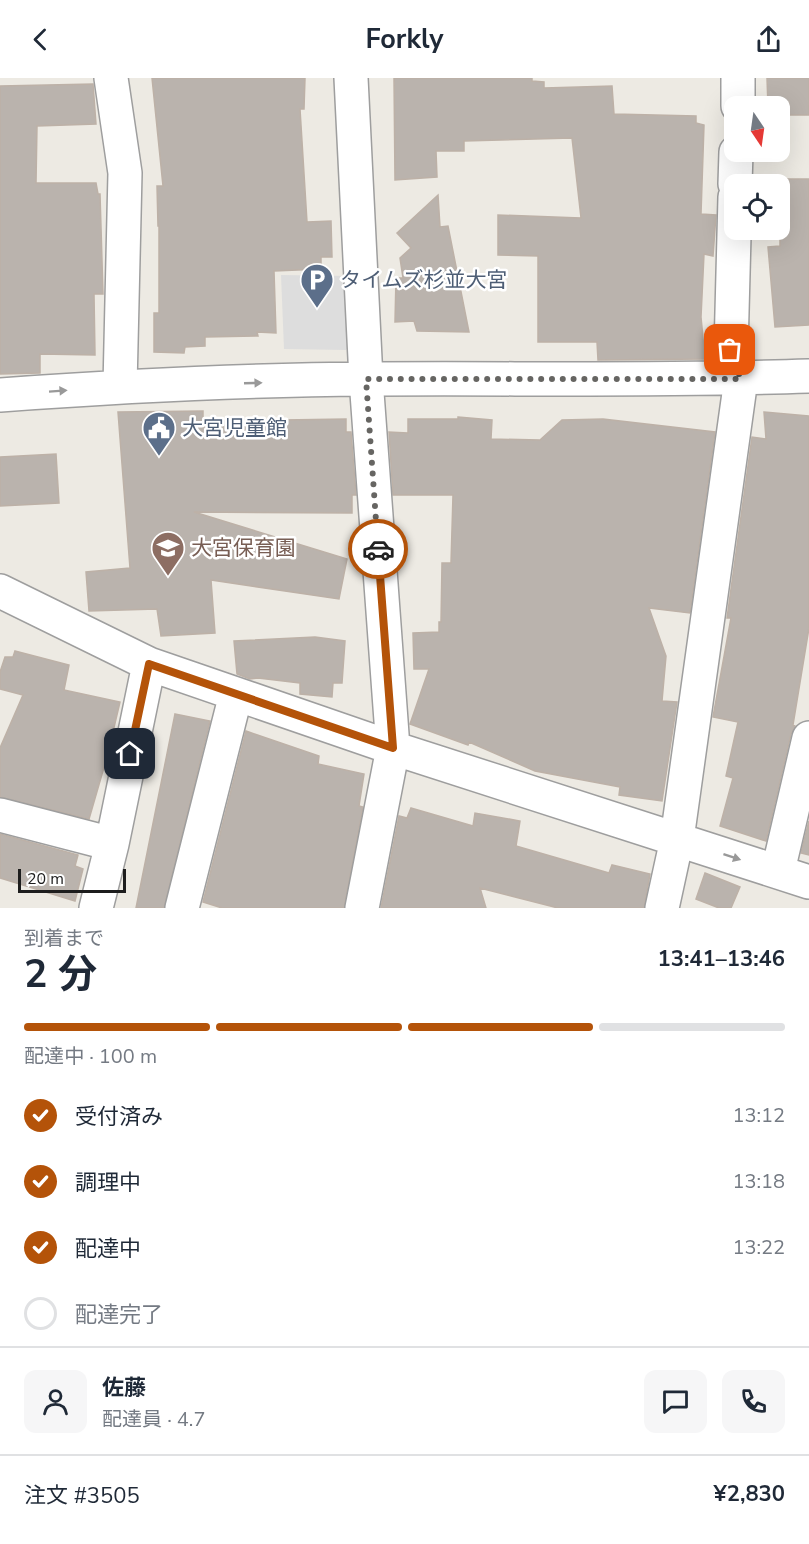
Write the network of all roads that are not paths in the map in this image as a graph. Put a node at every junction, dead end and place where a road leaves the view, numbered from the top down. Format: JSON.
{"nodes":[{"id":1,"x":111,"y":78,"type":"edge"},
{"id":2,"x":351,"y":78,"type":"edge"},
{"id":3,"x":738,"y":78,"type":"edge"},
{"id":4,"x":738,"y":96,"type":"edge"},
{"id":5,"x":734,"y":240,"type":"edge"},
{"id":6,"x":809,"y":376,"type":"edge"},
{"id":7,"x":366,"y":379,"type":"junction"},
{"id":8,"x":741,"y":379,"type":"junction"},
{"id":9,"x":120,"y":386,"type":"junction"},
{"id":10,"x":0,"y":395,"type":"edge"},
{"id":11,"x":0,"y":591,"type":"edge"},
{"id":12,"x":149,"y":664,"type":"junction"},
{"id":13,"x":236,"y":694,"type":"junction"},
{"id":14,"x":809,"y":738,"type":"edge"},
{"id":15,"x":393,"y":748,"type":"junction"},
{"id":16,"x":0,"y":815,"type":"edge"},
{"id":17,"x":677,"y":839,"type":"junction"},
{"id":18,"x":112,"y":844,"type":"junction"},
{"id":19,"x":778,"y":871,"type":"junction"},
{"id":20,"x":809,"y":882,"type":"edge"},
{"id":21,"x":96,"y":908,"type":"edge"},
{"id":22,"x":182,"y":908,"type":"edge"},
{"id":23,"x":362,"y":908,"type":"edge"},
{"id":24,"x":662,"y":908,"type":"edge"}],
"edges":[{"from":1,"to":9,"type":"street"},
{"from":2,"to":7,"type":"street"},
{"from":3,"to":4,"type":"street"},
{"from":5,"to":8,"type":"street"},
{"from":6,"to":8,"type":"street"},
{"from":7,"to":8,"type":"street"},
{"from":9,"to":7,"type":"street","one_way":true},
{"from":7,"to":15,"type":"street"},
{"from":8,"to":17,"type":"street"},
{"from":10,"to":9,"type":"street","one_way":true},
{"from":11,"to":12,"type":"street"},
{"from":12,"to":13,"type":"street"},
{"from":12,"to":18,"type":"street"},
{"from":13,"to":15,"type":"street"},
{"from":13,"to":22,"type":"street"},
{"from":14,"to":19,"type":"street"},
{"from":15,"to":17,"type":"street"},
{"from":15,"to":23,"type":"street"},
{"from":16,"to":18,"type":"street"},
{"from":17,"to":19,"type":"street","one_way":true},
{"from":17,"to":24,"type":"street"},
{"from":18,"to":21,"type":"street"},
{"from":19,"to":20,"type":"street"}]}
